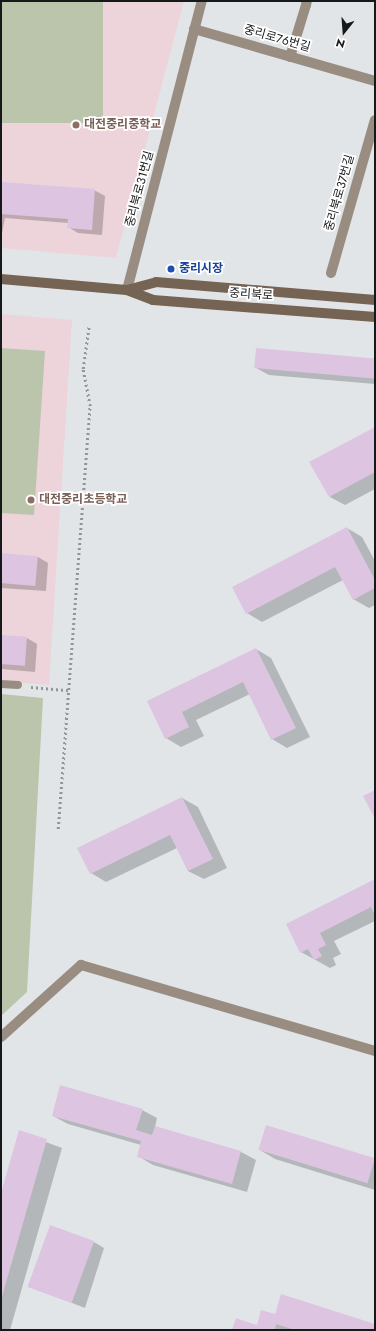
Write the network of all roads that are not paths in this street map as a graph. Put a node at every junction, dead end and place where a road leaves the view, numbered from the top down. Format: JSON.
{"nodes":[{"id":1,"x":202,"y":1,"type":"edge"},
{"id":2,"x":307,"y":3,"type":"edge"},
{"id":3,"x":194,"y":30,"type":"junction"},
{"id":4,"x":290,"y":57,"type":"junction"},
{"id":5,"x":375,"y":81,"type":"edge"},
{"id":6,"x":375,"y":120,"type":"edge"},
{"id":7,"x":331,"y":273,"type":"dead end"},
{"id":8,"x":1,"y":279,"type":"edge"},
{"id":9,"x":127,"y":290,"type":"junction"},
{"id":10,"x":375,"y":300,"type":"edge"},
{"id":11,"x":375,"y":317,"type":"edge"},
{"id":12,"x":1,"y":684,"type":"edge"},
{"id":13,"x":18,"y":685,"type":"road end"},
{"id":14,"x":1,"y":1037,"type":"edge"},
{"id":15,"x":375,"y":1051,"type":"edge"}],
"edges":[{"from":1,"to":3,"type":"street","name":"중리북로31번길"},
{"from":2,"to":4,"type":"street"},
{"from":3,"to":4,"type":"street","name":"중리로76번길"},
{"from":3,"to":9,"type":"street","name":"중리북로31번길"},
{"from":4,"to":5,"type":"street","name":"중리로76번길"},
{"from":6,"to":7,"type":"street","name":"중리북로37번길"},
{"from":8,"to":9,"type":"main road","name":"중리북로"},
{"from":9,"to":10,"type":"main road","name":"중리북로"},
{"from":9,"to":11,"type":"main road","name":"중리북로"},
{"from":12,"to":13,"type":"lane"},
{"from":14,"to":15,"type":"street"}]}
